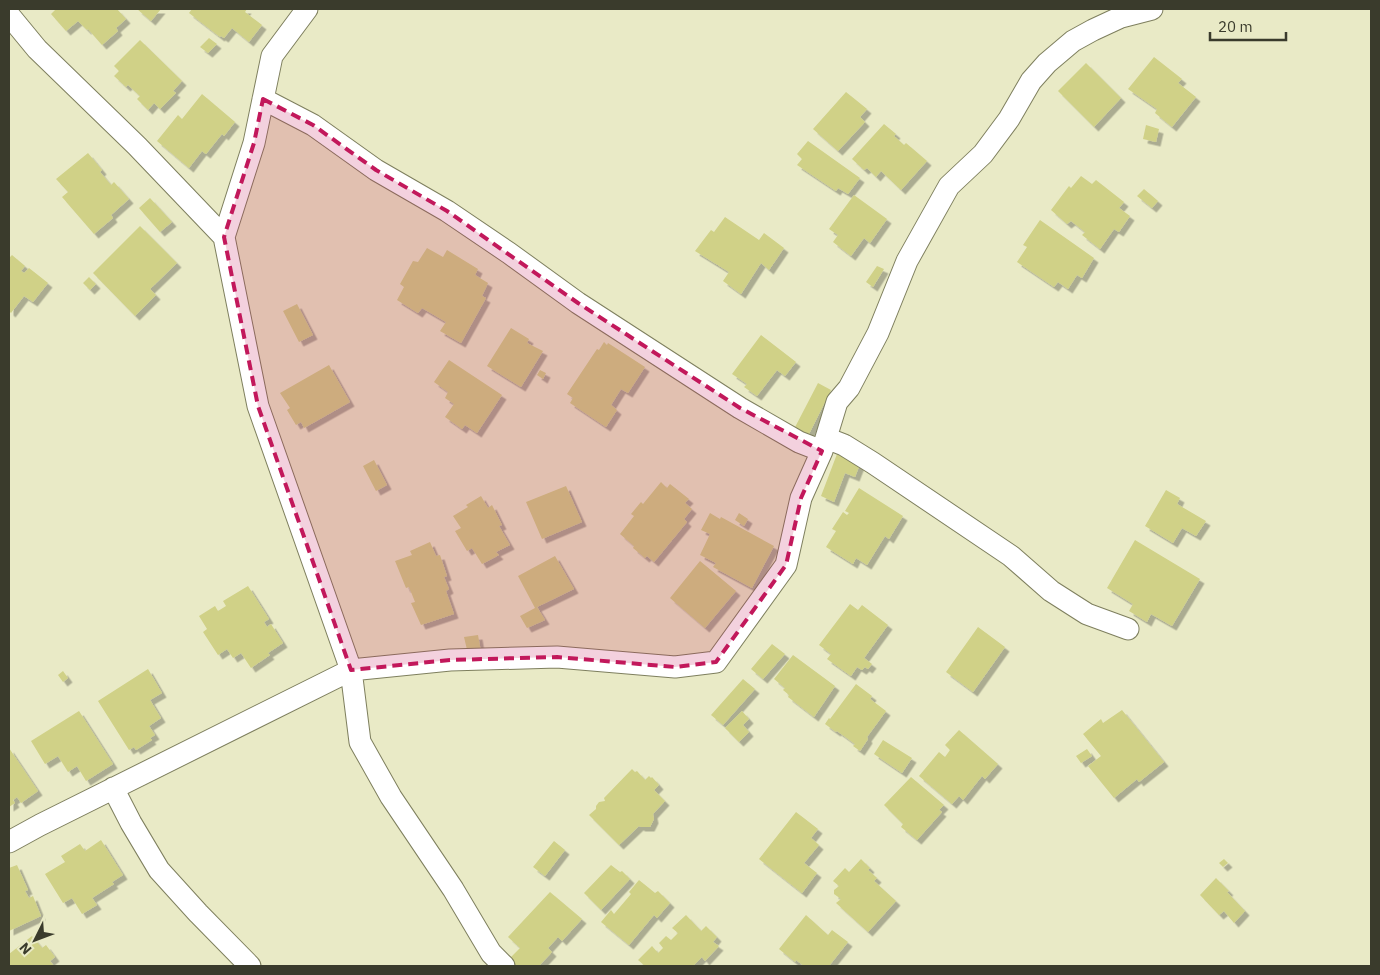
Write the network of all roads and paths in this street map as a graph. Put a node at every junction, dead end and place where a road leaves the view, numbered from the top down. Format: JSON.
{"nodes":[{"id":1,"x":307,"y":9,"type":"edge"},
{"id":2,"x":1152,"y":9,"type":"edge"},
{"id":3,"x":9,"y":15,"type":"edge"},
{"id":4,"x":263,"y":99,"type":"junction"},
{"id":5,"x":224,"y":237,"type":"junction"},
{"id":6,"x":824,"y":445,"type":"junction"},
{"id":7,"x":1128,"y":629,"type":"dead end"},
{"id":8,"x":351,"y":670,"type":"junction"},
{"id":9,"x":113,"y":788,"type":"junction"},
{"id":10,"x":9,"y":842,"type":"edge"},
{"id":11,"x":492,"y":962,"type":"edge"},
{"id":12,"x":250,"y":966,"type":"edge"}],
"edges":[{"from":1,"to":4,"type":"street"},
{"from":2,"to":6,"type":"street"},
{"from":3,"to":5,"type":"street"},
{"from":4,"to":5,"type":"street"},
{"from":4,"to":6,"type":"street"},
{"from":5,"to":8,"type":"street"},
{"from":6,"to":7,"type":"street"},
{"from":6,"to":8,"type":"street"},
{"from":8,"to":9,"type":"street"},
{"from":8,"to":11,"type":"street"},
{"from":9,"to":10,"type":"street"},
{"from":9,"to":12,"type":"street"}]}
